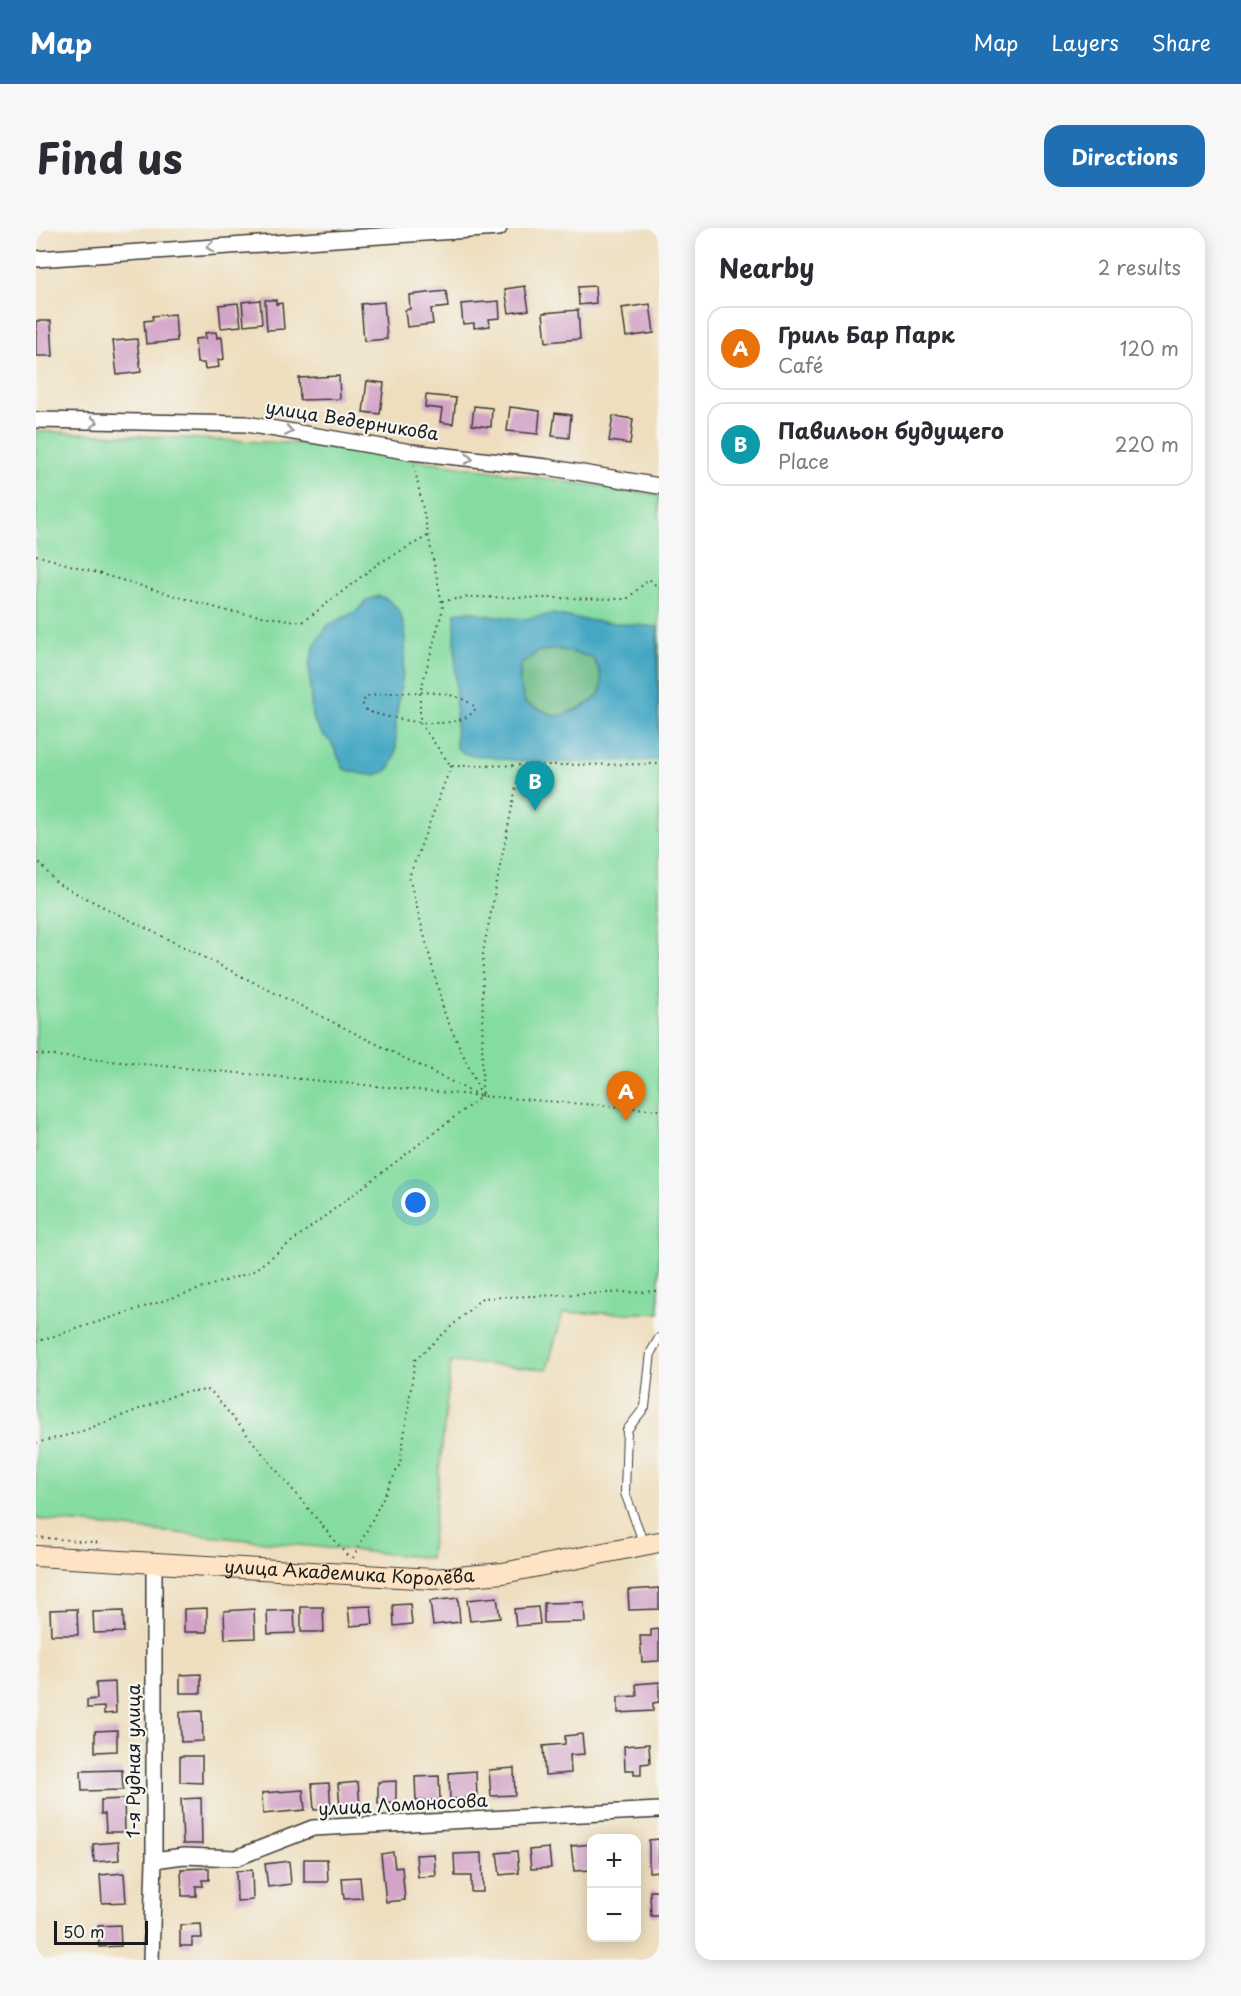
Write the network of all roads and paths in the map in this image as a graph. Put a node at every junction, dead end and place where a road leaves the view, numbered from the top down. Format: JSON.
{"nodes":[{"id":1,"x":499,"y":228,"type":"edge"},
{"id":2,"x":359,"y":233,"type":"edge"},
{"id":3,"x":36,"y":259,"type":"edge"},
{"id":4,"x":36,"y":420,"type":"edge"},
{"id":5,"x":411,"y":452,"type":"junction"},
{"id":6,"x":659,"y":486,"type":"edge"},
{"id":7,"x":428,"y":536,"type":"junction"},
{"id":8,"x":36,"y":555,"type":"edge"},
{"id":9,"x":659,"y":588,"type":"edge"},
{"id":10,"x":442,"y":601,"type":"junction"},
{"id":11,"x":420,"y":693,"type":"junction"},
{"id":12,"x":420,"y":723,"type":"junction"},
{"id":13,"x":659,"y":764,"type":"edge"},
{"id":14,"x":520,"y":765,"type":"junction"},
{"id":15,"x":451,"y":766,"type":"junction"},
{"id":16,"x":36,"y":858,"type":"edge"},
{"id":17,"x":36,"y":1054,"type":"edge"},
{"id":18,"x":482,"y":1096,"type":"junction"},
{"id":19,"x":659,"y":1110,"type":"edge"},
{"id":20,"x":659,"y":1291,"type":"edge"},
{"id":21,"x":659,"y":1338,"type":"edge"},
{"id":22,"x":36,"y":1342,"type":"edge"},
{"id":23,"x":36,"y":1443,"type":"edge"},
{"id":24,"x":36,"y":1537,"type":"edge"},
{"id":25,"x":104,"y":1543,"type":"dead end"},
{"id":26,"x":652,"y":1544,"type":"edge"},
{"id":27,"x":36,"y":1557,"type":"edge"},
{"id":28,"x":340,"y":1560,"type":"dead end"},
{"id":29,"x":352,"y":1561,"type":"junction"},
{"id":30,"x":154,"y":1562,"type":"junction"},
{"id":31,"x":659,"y":1810,"type":"edge"},
{"id":32,"x":154,"y":1860,"type":"junction"},
{"id":33,"x":152,"y":1960,"type":"edge"}],
"edges":[{"from":1,"to":2,"type":"street"},
{"from":2,"to":3,"type":"street","one_way":true},
{"from":4,"to":5,"type":"street","name":"улица Ведерникова","one_way":true},
{"from":5,"to":6,"type":"street","name":"улица Ведерникова","one_way":true},
{"from":5,"to":7,"type":"path"},
{"from":7,"to":8,"type":"path"},
{"from":7,"to":10,"type":"path"},
{"from":9,"to":10,"type":"path"},
{"from":10,"to":11,"type":"path"},
{"from":11,"to":12,"type":"path"},
{"from":11,"to":12,"type":"path"},
{"from":11,"to":12,"type":"path"},
{"from":12,"to":15,"type":"path"},
{"from":13,"to":14,"type":"path"},
{"from":14,"to":15,"type":"path"},
{"from":14,"to":18,"type":"path"},
{"from":15,"to":18,"type":"path"},
{"from":16,"to":18,"type":"path"},
{"from":17,"to":18,"type":"path"},
{"from":18,"to":19,"type":"path"},
{"from":18,"to":22,"type":"path"},
{"from":20,"to":29,"type":"path"},
{"from":21,"to":26,"type":"lane"},
{"from":23,"to":29,"type":"path"},
{"from":24,"to":25,"type":"path"},
{"from":26,"to":30,"type":"street","name":"улица Академика Королёва"},
{"from":27,"to":30,"type":"street","name":"улица Академика Королёва"},
{"from":28,"to":29,"type":"path"},
{"from":30,"to":32,"type":"street","name":"1-я Рудная улица"},
{"from":31,"to":32,"type":"street","name":"улица Ломоносова"},
{"from":32,"to":33,"type":"street","name":"1-я Рудная улица"}]}
